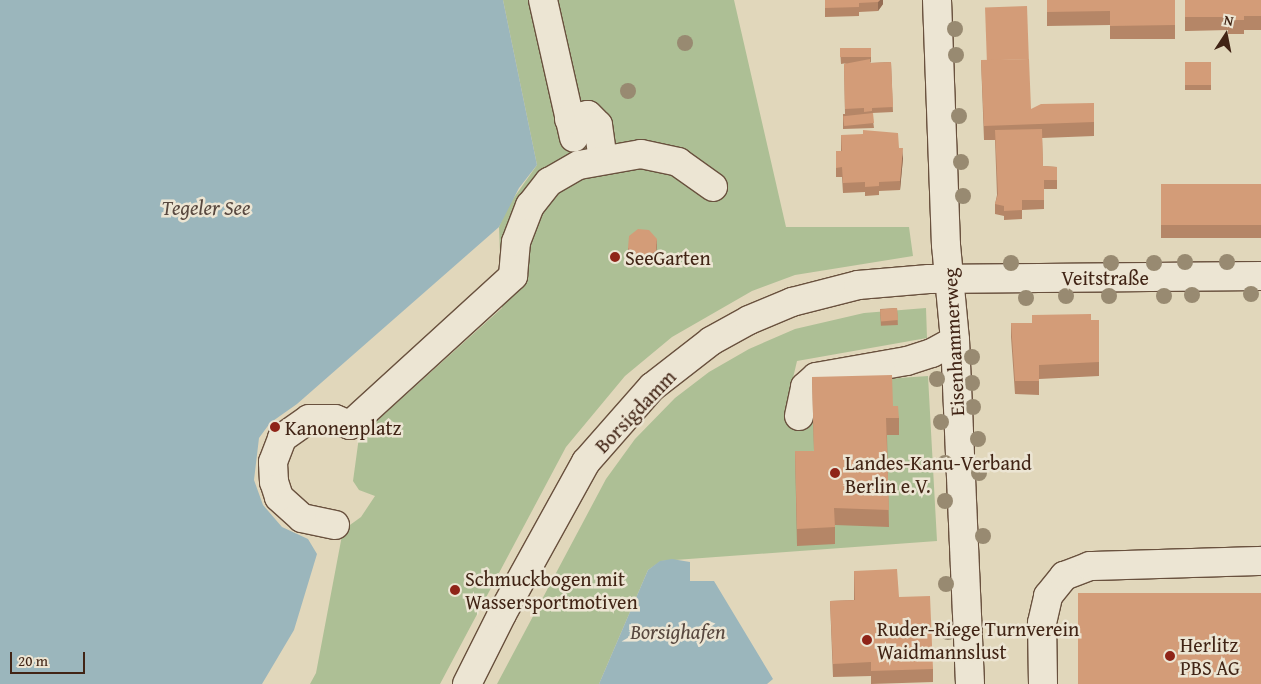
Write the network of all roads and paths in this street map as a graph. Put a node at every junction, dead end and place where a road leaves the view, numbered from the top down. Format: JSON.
{"nodes":[{"id":1,"x":543,"y":0,"type":"edge"},
{"id":2,"x":937,"y":0,"type":"edge"},
{"id":3,"x":581,"y":147,"type":"junction"},
{"id":4,"x":713,"y":187,"type":"dead end"},
{"id":5,"x":1261,"y":276,"type":"edge"},
{"id":6,"x":949,"y":278,"type":"junction"},
{"id":7,"x":955,"y":340,"type":"junction"},
{"id":8,"x":799,"y":416,"type":"dead end"},
{"id":9,"x":334,"y":525,"type":"dead end"},
{"id":10,"x":1261,"y":561,"type":"edge"},
{"id":11,"x":467,"y":684,"type":"edge"},
{"id":12,"x":970,"y":684,"type":"edge"},
{"id":13,"x":1043,"y":684,"type":"edge"}],
"edges":[{"from":1,"to":3,"type":"street"},
{"from":2,"to":6,"type":"street","name":"Eisenhammerweg"},
{"from":3,"to":4,"type":"street"},
{"from":3,"to":9,"type":"street"},
{"from":5,"to":6,"type":"street","name":"Veitstraße"},
{"from":6,"to":7,"type":"street","name":"Eisenhammerweg"},
{"from":6,"to":11,"type":"street","name":"Borsigdamm"},
{"from":7,"to":8,"type":"street"},
{"from":7,"to":12,"type":"street","name":"Eisenhammerweg"},
{"from":10,"to":13,"type":"street"}]}
